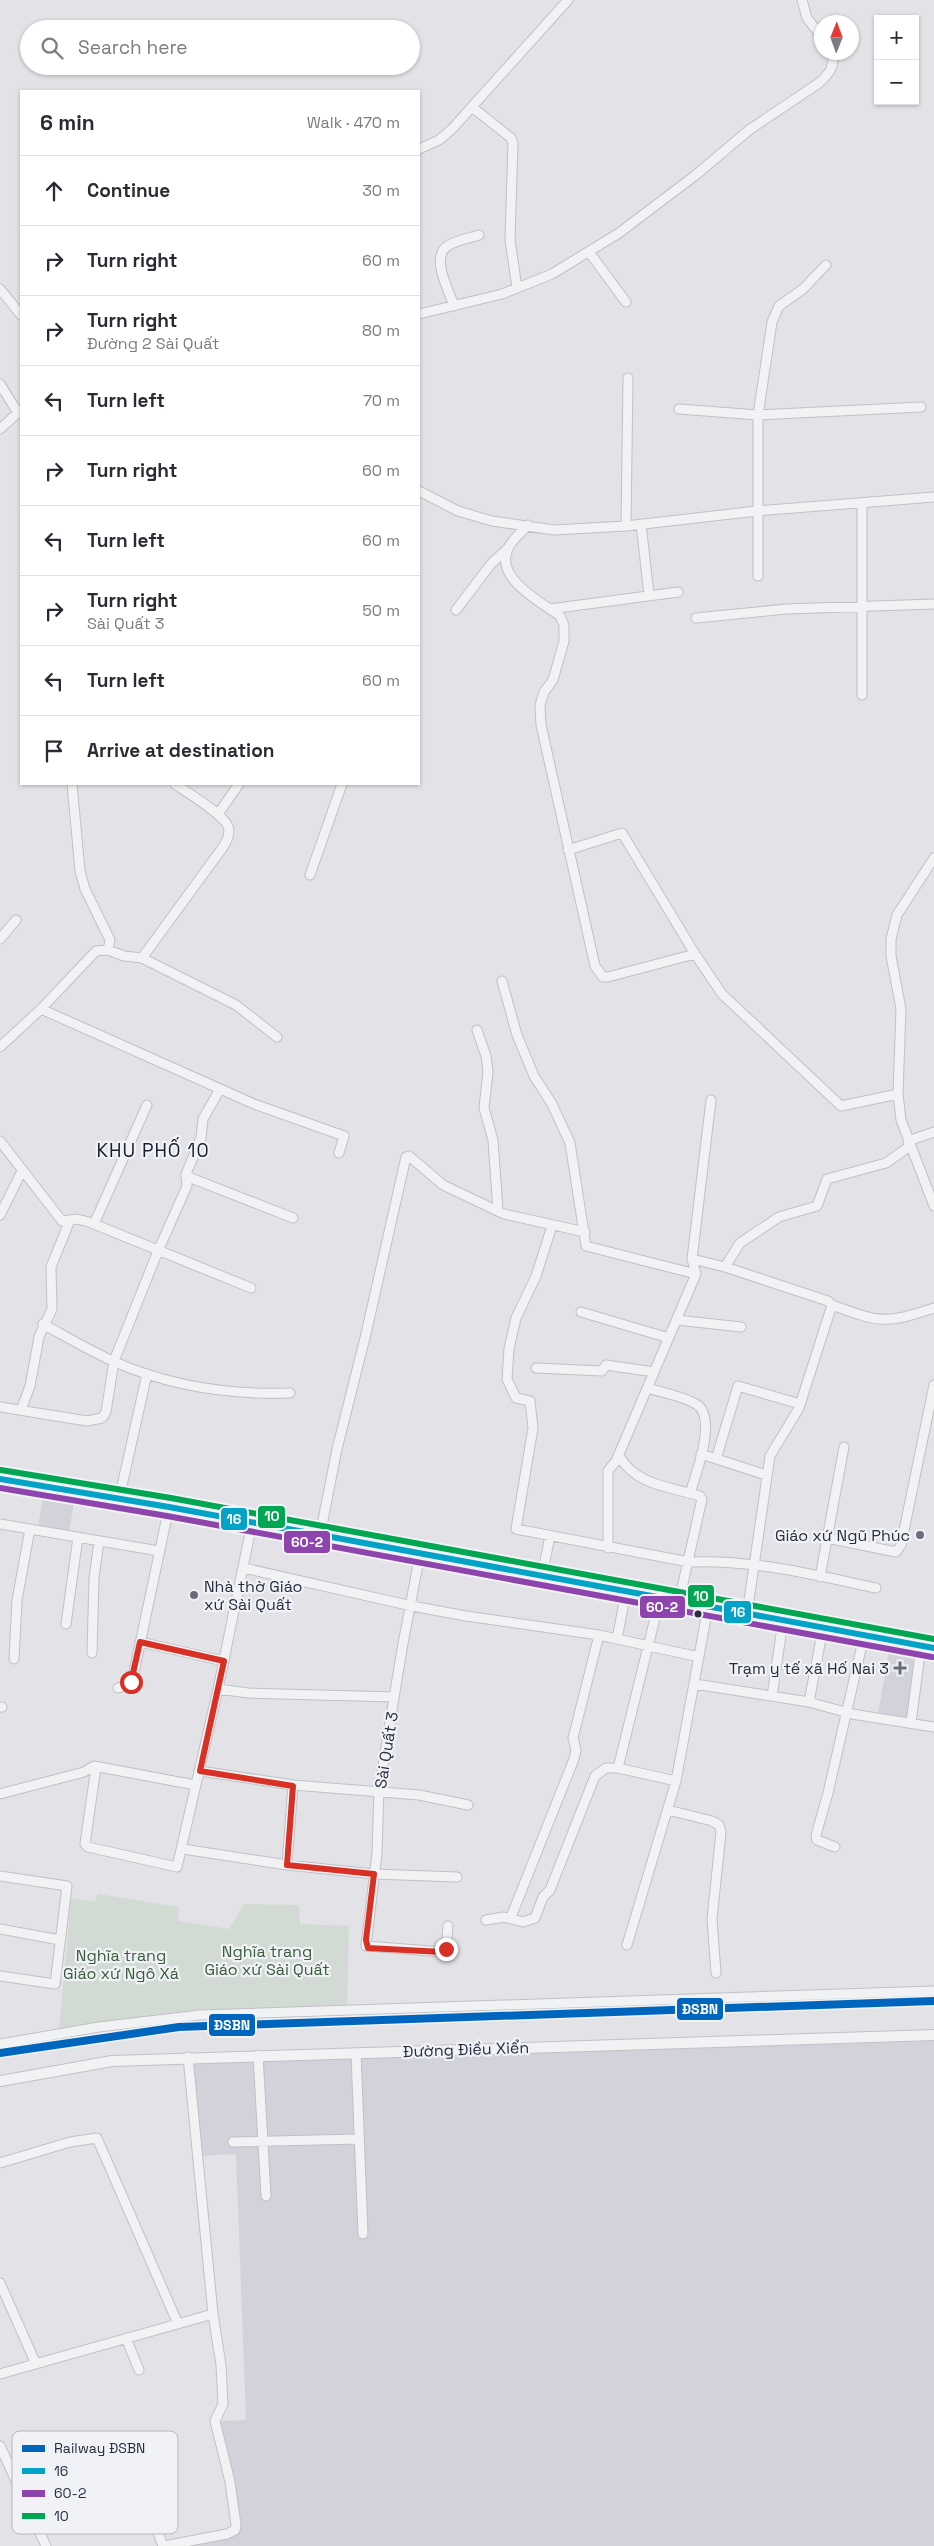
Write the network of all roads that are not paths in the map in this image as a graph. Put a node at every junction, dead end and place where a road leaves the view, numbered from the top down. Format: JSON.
{"nodes":[{"id":1,"x":568,"y":0,"type":"edge"},
{"id":2,"x":802,"y":0,"type":"edge"},
{"id":3,"x":814,"y":27,"type":"edge"},
{"id":4,"x":832,"y":60,"type":"edge"},
{"id":5,"x":472,"y":107,"type":"junction"},
{"id":6,"x":420,"y":149,"type":"edge"},
{"id":7,"x":480,"y":235,"type":"dead end"},
{"id":8,"x":589,"y":252,"type":"junction"},
{"id":9,"x":826,"y":265,"type":"dead end"},
{"id":10,"x":517,"y":288,"type":"junction"},
{"id":11,"x":0,"y":289,"type":"edge"},
{"id":12,"x":626,"y":302,"type":"dead end"},
{"id":13,"x":454,"y":306,"type":"junction"},
{"id":14,"x":20,"y":314,"type":"edge"},
{"id":15,"x":420,"y":314,"type":"edge"},
{"id":16,"x":628,"y":378,"type":"dead end"},
{"id":17,"x":0,"y":384,"type":"edge"},
{"id":18,"x":921,"y":407,"type":"dead end"},
{"id":19,"x":679,"y":409,"type":"dead end"},
{"id":20,"x":20,"y":411,"type":"edge"},
{"id":21,"x":758,"y":416,"type":"junction"},
{"id":22,"x":0,"y":429,"type":"edge"},
{"id":23,"x":420,"y":492,"type":"edge"},
{"id":24,"x":934,"y":497,"type":"edge"},
{"id":25,"x":862,"y":503,"type":"junction"},
{"id":26,"x":757,"y":511,"type":"junction"},
{"id":27,"x":641,"y":524,"type":"junction"},
{"id":28,"x":528,"y":525,"type":"junction"},
{"id":29,"x":626,"y":526,"type":"junction"},
{"id":30,"x":507,"y":549,"type":"junction"},
{"id":31,"x":758,"y":576,"type":"dead end"},
{"id":32,"x":678,"y":592,"type":"dead end"},
{"id":33,"x":649,"y":595,"type":"junction"},
{"id":34,"x":934,"y":604,"type":"edge"},
{"id":35,"x":861,"y":605,"type":"junction"},
{"id":36,"x":550,"y":609,"type":"junction"},
{"id":37,"x":456,"y":610,"type":"dead end"},
{"id":38,"x":696,"y":618,"type":"dead end"},
{"id":39,"x":862,"y":695,"type":"dead end"},
{"id":40,"x":72,"y":785,"type":"edge"},
{"id":41,"x":176,"y":785,"type":"edge"},
{"id":42,"x":342,"y":785,"type":"edge"},
{"id":43,"x":233,"y":786,"type":"edge"},
{"id":44,"x":218,"y":814,"type":"junction"},
{"id":45,"x":568,"y":850,"type":"junction"},
{"id":46,"x":934,"y":858,"type":"edge"},
{"id":47,"x":310,"y":875,"type":"dead end"},
{"id":48,"x":16,"y":920,"type":"dead end"},
{"id":49,"x":0,"y":939,"type":"edge"},
{"id":50,"x":108,"y":950,"type":"junction"},
{"id":51,"x":694,"y":954,"type":"junction"},
{"id":52,"x":142,"y":958,"type":"junction"},
{"id":53,"x":502,"y":981,"type":"dead end"},
{"id":54,"x":41,"y":1009,"type":"junction"},
{"id":55,"x":478,"y":1030,"type":"dead end"},
{"id":56,"x":277,"y":1037,"type":"dead end"},
{"id":57,"x":0,"y":1047,"type":"edge"},
{"id":58,"x":220,"y":1089,"type":"junction"},
{"id":59,"x":898,"y":1094,"type":"junction"},
{"id":60,"x":711,"y":1100,"type":"dead end"},
{"id":61,"x":147,"y":1105,"type":"dead end"},
{"id":62,"x":934,"y":1132,"type":"edge"},
{"id":63,"x":0,"y":1141,"type":"edge"},
{"id":64,"x":909,"y":1144,"type":"junction"},
{"id":65,"x":339,"y":1153,"type":"dead end"},
{"id":66,"x":22,"y":1171,"type":"junction"},
{"id":67,"x":186,"y":1176,"type":"junction"},
{"id":68,"x":934,"y":1206,"type":"edge"},
{"id":69,"x":498,"y":1211,"type":"junction"},
{"id":70,"x":0,"y":1215,"type":"edge"},
{"id":71,"x":293,"y":1218,"type":"dead end"},
{"id":72,"x":70,"y":1220,"type":"junction"},
{"id":73,"x":94,"y":1224,"type":"junction"},
{"id":74,"x":552,"y":1226,"type":"junction"},
{"id":75,"x":585,"y":1232,"type":"junction"},
{"id":76,"x":158,"y":1251,"type":"junction"},
{"id":77,"x":692,"y":1259,"type":"junction"},
{"id":78,"x":725,"y":1267,"type":"junction"},
{"id":79,"x":696,"y":1274,"type":"junction"},
{"id":80,"x":250,"y":1288,"type":"dead end"},
{"id":81,"x":832,"y":1305,"type":"junction"},
{"id":82,"x":934,"y":1308,"type":"edge"},
{"id":83,"x":581,"y":1312,"type":"dead end"},
{"id":84,"x":676,"y":1320,"type":"junction"},
{"id":85,"x":43,"y":1324,"type":"junction"},
{"id":86,"x":741,"y":1327,"type":"dead end"},
{"id":87,"x":669,"y":1338,"type":"junction"},
{"id":88,"x":114,"y":1361,"type":"junction"},
{"id":89,"x":536,"y":1368,"type":"dead end"},
{"id":90,"x":654,"y":1372,"type":"junction"},
{"id":91,"x":147,"y":1374,"type":"junction"},
{"id":92,"x":934,"y":1385,"type":"edge"},
{"id":93,"x":648,"y":1388,"type":"junction"},
{"id":94,"x":290,"y":1393,"type":"dead end"},
{"id":95,"x":800,"y":1404,"type":"junction"},
{"id":96,"x":0,"y":1408,"type":"edge"},
{"id":97,"x":21,"y":1410,"type":"junction"},
{"id":98,"x":706,"y":1434,"type":"junction"},
{"id":99,"x":722,"y":1439,"type":"junction"},
{"id":100,"x":844,"y":1447,"type":"dead end"},
{"id":101,"x":701,"y":1454,"type":"junction"},
{"id":102,"x":619,"y":1456,"type":"junction"},
{"id":103,"x":716,"y":1459,"type":"junction"},
{"id":104,"x":766,"y":1476,"type":"junction"},
{"id":105,"x":0,"y":1479,"type":"edge"},
{"id":106,"x":690,"y":1493,"type":"junction"},
{"id":107,"x":119,"y":1499,"type":"junction"},
{"id":108,"x":169,"y":1507,"type":"junction"},
{"id":109,"x":252,"y":1523,"type":"junction"},
{"id":110,"x":0,"y":1524,"type":"edge"},
{"id":111,"x":30,"y":1529,"type":"junction"},
{"id":112,"x":320,"y":1535,"type":"junction"},
{"id":113,"x":550,"y":1536,"type":"junction"},
{"id":114,"x":78,"y":1537,"type":"junction"},
{"id":115,"x":827,"y":1538,"type":"junction"},
{"id":116,"x":99,"y":1541,"type":"junction"},
{"id":117,"x":608,"y":1548,"type":"junction"},
{"id":118,"x":159,"y":1551,"type":"junction"},
{"id":119,"x":420,"y":1554,"type":"junction"},
{"id":120,"x":689,"y":1562,"type":"junction"},
{"id":121,"x":753,"y":1566,"type":"junction"},
{"id":122,"x":244,"y":1568,"type":"junction"},
{"id":123,"x":542,"y":1576,"type":"junction"},
{"id":124,"x":820,"y":1576,"type":"junction"},
{"id":125,"x":876,"y":1588,"type":"dead end"},
{"id":126,"x":626,"y":1592,"type":"junction"},
{"id":127,"x":660,"y":1598,"type":"junction"},
{"id":128,"x":679,"y":1601,"type":"junction"},
{"id":129,"x":412,"y":1606,"type":"junction"},
{"id":130,"x":708,"y":1607,"type":"junction"},
{"id":131,"x":747,"y":1614,"type":"junction"},
{"id":132,"x":783,"y":1621,"type":"junction"},
{"id":133,"x":66,"y":1624,"type":"dead end"},
{"id":134,"x":823,"y":1628,"type":"junction"},
{"id":135,"x":599,"y":1635,"type":"junction"},
{"id":136,"x":864,"y":1636,"type":"junction"},
{"id":137,"x":617,"y":1639,"type":"junction"},
{"id":138,"x":140,"y":1642,"type":"junction"},
{"id":139,"x":649,"y":1647,"type":"junction"},
{"id":140,"x":928,"y":1647,"type":"edge"},
{"id":141,"x":92,"y":1653,"type":"dead end"},
{"id":142,"x":699,"y":1657,"type":"junction"},
{"id":143,"x":14,"y":1659,"type":"dead end"},
{"id":144,"x":224,"y":1661,"type":"junction"},
{"id":145,"x":695,"y":1684,"type":"junction"},
{"id":146,"x":118,"y":1688,"type":"dead end"},
{"id":147,"x":218,"y":1689,"type":"junction"},
{"id":148,"x":772,"y":1696,"type":"junction"},
{"id":149,"x":394,"y":1697,"type":"junction"},
{"id":150,"x":809,"y":1702,"type":"junction"},
{"id":151,"x":846,"y":1712,"type":"junction"},
{"id":152,"x":911,"y":1723,"type":"junction"},
{"id":153,"x":934,"y":1727,"type":"edge"},
{"id":154,"x":96,"y":1767,"type":"junction"},
{"id":155,"x":618,"y":1768,"type":"junction"},
{"id":156,"x":200,"y":1771,"type":"junction"},
{"id":157,"x":676,"y":1781,"type":"junction"},
{"id":158,"x":195,"y":1784,"type":"junction"},
{"id":159,"x":293,"y":1786,"type":"junction"},
{"id":160,"x":379,"y":1790,"type":"junction"},
{"id":161,"x":0,"y":1794,"type":"edge"},
{"id":162,"x":468,"y":1805,"type":"dead end"},
{"id":163,"x":668,"y":1810,"type":"junction"},
{"id":164,"x":834,"y":1847,"type":"dead end"},
{"id":165,"x":183,"y":1849,"type":"junction"},
{"id":166,"x":287,"y":1865,"type":"junction"},
{"id":167,"x":374,"y":1874,"type":"junction"},
{"id":168,"x":0,"y":1876,"type":"edge"},
{"id":169,"x":457,"y":1877,"type":"dead end"},
{"id":170,"x":511,"y":1918,"type":"junction"},
{"id":171,"x":486,"y":1920,"type":"dead end"},
{"id":172,"x":448,"y":1926,"type":"dead end"},
{"id":173,"x":0,"y":1929,"type":"edge"},
{"id":174,"x":60,"y":1940,"type":"junction"},
{"id":175,"x":627,"y":1945,"type":"dead end"},
{"id":176,"x":716,"y":1974,"type":"dead end"},
{"id":177,"x":0,"y":1976,"type":"edge"},
{"id":178,"x":934,"y":1991,"type":"edge"},
{"id":179,"x":934,"y":2035,"type":"edge"},
{"id":180,"x":0,"y":2044,"type":"edge"},
{"id":181,"x":356,"y":2053,"type":"junction"},
{"id":182,"x":258,"y":2055,"type":"junction"},
{"id":183,"x":188,"y":2057,"type":"junction"},
{"id":184,"x":0,"y":2081,"type":"edge"},
{"id":185,"x":358,"y":2139,"type":"junction"},
{"id":186,"x":263,"y":2140,"type":"junction"},
{"id":187,"x":233,"y":2142,"type":"dead end"},
{"id":188,"x":0,"y":2163,"type":"edge"},
{"id":189,"x":266,"y":2196,"type":"dead end"},
{"id":190,"x":364,"y":2234,"type":"dead end"},
{"id":191,"x":0,"y":2283,"type":"edge"},
{"id":192,"x":213,"y":2314,"type":"junction"},
{"id":193,"x":178,"y":2324,"type":"junction"},
{"id":194,"x":126,"y":2338,"type":"junction"},
{"id":195,"x":36,"y":2364,"type":"junction"},
{"id":196,"x":140,"y":2370,"type":"dead end"},
{"id":197,"x":0,"y":2374,"type":"edge"},
{"id":198,"x":0,"y":2446,"type":"edge"},
{"id":199,"x":12,"y":2472,"type":"edge"},
{"id":200,"x":40,"y":2534,"type":"edge"},
{"id":201,"x":159,"y":2534,"type":"edge"},
{"id":202,"x":46,"y":2546,"type":"edge"},
{"id":203,"x":164,"y":2546,"type":"edge"}],
"edges":[{"from":1,"to":5,"type":"street"},
{"from":2,"to":3,"type":"street"},
{"from":4,"to":8,"type":"street"},
{"from":5,"to":6,"type":"street"},
{"from":5,"to":10,"type":"street"},
{"from":7,"to":13,"type":"street"},
{"from":8,"to":10,"type":"street"},
{"from":8,"to":12,"type":"street"},
{"from":9,"to":21,"type":"street"},
{"from":10,"to":13,"type":"street"},
{"from":11,"to":14,"type":"street"},
{"from":13,"to":15,"type":"street"},
{"from":16,"to":29,"type":"street"},
{"from":17,"to":20,"type":"street"},
{"from":18,"to":21,"type":"street"},
{"from":19,"to":21,"type":"street"},
{"from":20,"to":22,"type":"street"},
{"from":21,"to":26,"type":"street"},
{"from":23,"to":28,"type":"street"},
{"from":24,"to":25,"type":"street"},
{"from":25,"to":26,"type":"street"},
{"from":25,"to":35,"type":"street"},
{"from":26,"to":27,"type":"street"},
{"from":26,"to":31,"type":"street"},
{"from":27,"to":29,"type":"street"},
{"from":27,"to":33,"type":"street"},
{"from":28,"to":29,"type":"street"},
{"from":28,"to":30,"type":"street"},
{"from":30,"to":36,"type":"street"},
{"from":30,"to":37,"type":"street"},
{"from":32,"to":33,"type":"street"},
{"from":33,"to":36,"type":"street"},
{"from":34,"to":35,"type":"street"},
{"from":35,"to":38,"type":"street"},
{"from":35,"to":39,"type":"street"},
{"from":36,"to":45,"type":"street"},
{"from":40,"to":50,"type":"street"},
{"from":41,"to":44,"type":"street"},
{"from":42,"to":47,"type":"street"},
{"from":43,"to":44,"type":"street"},
{"from":44,"to":52,"type":"street"},
{"from":45,"to":51,"type":"street"},
{"from":45,"to":51,"type":"street"},
{"from":46,"to":59,"type":"street"},
{"from":48,"to":49,"type":"street"},
{"from":50,"to":52,"type":"street"},
{"from":50,"to":54,"type":"street"},
{"from":51,"to":59,"type":"street"},
{"from":52,"to":56,"type":"street"},
{"from":53,"to":75,"type":"street"},
{"from":54,"to":57,"type":"street"},
{"from":54,"to":58,"type":"street"},
{"from":55,"to":69,"type":"street"},
{"from":58,"to":65,"type":"street"},
{"from":58,"to":67,"type":"street"},
{"from":59,"to":64,"type":"street"},
{"from":60,"to":77,"type":"street"},
{"from":61,"to":73,"type":"street"},
{"from":62,"to":64,"type":"street"},
{"from":63,"to":66,"type":"street"},
{"from":64,"to":68,"type":"street"},
{"from":64,"to":78,"type":"street"},
{"from":66,"to":70,"type":"street"},
{"from":66,"to":72,"type":"street"},
{"from":67,"to":71,"type":"street"},
{"from":67,"to":76,"type":"street"},
{"from":69,"to":74,"type":"street"},
{"from":69,"to":112,"type":"street"},
{"from":72,"to":73,"type":"street"},
{"from":72,"to":85,"type":"street"},
{"from":73,"to":76,"type":"street"},
{"from":74,"to":75,"type":"street"},
{"from":74,"to":113,"type":"street"},
{"from":75,"to":79,"type":"street"},
{"from":76,"to":80,"type":"street"},
{"from":76,"to":88,"type":"street"},
{"from":77,"to":78,"type":"street"},
{"from":77,"to":79,"type":"street"},
{"from":78,"to":81,"type":"street"},
{"from":79,"to":84,"type":"street"},
{"from":81,"to":82,"type":"street"},
{"from":81,"to":95,"type":"street"},
{"from":83,"to":87,"type":"street"},
{"from":84,"to":86,"type":"street"},
{"from":84,"to":87,"type":"street"},
{"from":85,"to":88,"type":"street"},
{"from":85,"to":97,"type":"street"},
{"from":87,"to":90,"type":"street"},
{"from":88,"to":91,"type":"street"},
{"from":88,"to":97,"type":"street"},
{"from":89,"to":90,"type":"street"},
{"from":90,"to":93,"type":"street"},
{"from":91,"to":94,"type":"street"},
{"from":91,"to":107,"type":"street"},
{"from":92,"to":115,"type":"street"},
{"from":93,"to":98,"type":"street"},
{"from":93,"to":102,"type":"street"},
{"from":95,"to":99,"type":"street"},
{"from":95,"to":104,"type":"street"},
{"from":96,"to":97,"type":"street"},
{"from":98,"to":99,"type":"street"},
{"from":98,"to":101,"type":"street"},
{"from":99,"to":103,"type":"street"},
{"from":100,"to":115,"type":"street"},
{"from":101,"to":103,"type":"street"},
{"from":101,"to":106,"type":"street"},
{"from":102,"to":106,"type":"street"},
{"from":102,"to":117,"type":"street"},
{"from":103,"to":104,"type":"street"},
{"from":104,"to":121,"type":"street"},
{"from":105,"to":107,"type":"highway"},
{"from":106,"to":120,"type":"street"},
{"from":107,"to":108,"type":"highway"},
{"from":108,"to":109,"type":"highway"},
{"from":108,"to":118,"type":"street"},
{"from":109,"to":112,"type":"highway"},
{"from":109,"to":122,"type":"street"},
{"from":110,"to":111,"type":"street"},
{"from":111,"to":114,"type":"street"},
{"from":111,"to":143,"type":"street"},
{"from":112,"to":119,"type":"highway"},
{"from":113,"to":117,"type":"street"},
{"from":113,"to":123,"type":"street"},
{"from":114,"to":116,"type":"street"},
{"from":114,"to":133,"type":"street"},
{"from":115,"to":124,"type":"street"},
{"from":116,"to":118,"type":"street"},
{"from":116,"to":141,"type":"street"},
{"from":117,"to":120,"type":"street"},
{"from":118,"to":138,"type":"street"},
{"from":119,"to":123,"type":"highway"},
{"from":119,"to":129,"type":"street","name":"Sài Quất 3"},
{"from":120,"to":121,"type":"street"},
{"from":120,"to":128,"type":"street"},
{"from":121,"to":124,"type":"street"},
{"from":121,"to":131,"type":"street"},
{"from":122,"to":129,"type":"street"},
{"from":122,"to":144,"type":"street"},
{"from":123,"to":126,"type":"highway"},
{"from":124,"to":125,"type":"street"},
{"from":126,"to":127,"type":"highway"},
{"from":126,"to":137,"type":"street"},
{"from":127,"to":128,"type":"highway"},
{"from":127,"to":139,"type":"street"},
{"from":128,"to":130,"type":"highway"},
{"from":129,"to":135,"type":"street"},
{"from":129,"to":149,"type":"street","name":"Sài Quất 3"},
{"from":130,"to":131,"type":"highway"},
{"from":130,"to":142,"type":"street"},
{"from":131,"to":132,"type":"highway"},
{"from":132,"to":134,"type":"highway"},
{"from":132,"to":148,"type":"street"},
{"from":134,"to":136,"type":"highway"},
{"from":134,"to":150,"type":"street"},
{"from":135,"to":137,"type":"street"},
{"from":135,"to":170,"type":"street"},
{"from":136,"to":140,"type":"highway"},
{"from":136,"to":151,"type":"street"},
{"from":137,"to":139,"type":"street"},
{"from":138,"to":144,"type":"street"},
{"from":138,"to":146,"type":"street"},
{"from":139,"to":142,"type":"street"},
{"from":139,"to":155,"type":"street"},
{"from":140,"to":152,"type":"street"},
{"from":142,"to":145,"type":"street"},
{"from":144,"to":147,"type":"street"},
{"from":145,"to":148,"type":"street"},
{"from":145,"to":157,"type":"street"},
{"from":147,"to":149,"type":"street"},
{"from":147,"to":156,"type":"street"},
{"from":148,"to":150,"type":"street"},
{"from":149,"to":160,"type":"street","name":"Sài Quất 3"},
{"from":150,"to":151,"type":"street"},
{"from":151,"to":152,"type":"street"},
{"from":151,"to":164,"type":"street"},
{"from":152,"to":153,"type":"street"},
{"from":154,"to":158,"type":"street"},
{"from":154,"to":161,"type":"street"},
{"from":154,"to":165,"type":"street"},
{"from":155,"to":157,"type":"street"},
{"from":155,"to":170,"type":"street"},
{"from":156,"to":158,"type":"street"},
{"from":156,"to":159,"type":"street"},
{"from":157,"to":163,"type":"street"},
{"from":158,"to":165,"type":"street"},
{"from":159,"to":160,"type":"street"},
{"from":159,"to":166,"type":"street"},
{"from":160,"to":162,"type":"street"},
{"from":160,"to":167,"type":"street","name":"Sài Quất 3"},
{"from":163,"to":175,"type":"street"},
{"from":163,"to":176,"type":"street"},
{"from":165,"to":166,"type":"street"},
{"from":166,"to":167,"type":"street"},
{"from":167,"to":169,"type":"street"},
{"from":167,"to":172,"type":"street","name":"Sài Quất 3"},
{"from":168,"to":174,"type":"street"},
{"from":170,"to":171,"type":"street"},
{"from":173,"to":174,"type":"street"},
{"from":174,"to":177,"type":"street"},
{"from":178,"to":180,"type":"street"},
{"from":179,"to":181,"type":"street","name":"Đường Điều Xiển"},
{"from":181,"to":182,"type":"street","name":"Đường Điều Xiển"},
{"from":181,"to":185,"type":"street"},
{"from":182,"to":183,"type":"street","name":"Đường Điều Xiển"},
{"from":182,"to":186,"type":"street"},
{"from":183,"to":184,"type":"street","name":"Đường Điều Xiển"},
{"from":183,"to":192,"type":"street"},
{"from":185,"to":186,"type":"street"},
{"from":185,"to":190,"type":"street"},
{"from":186,"to":187,"type":"street"},
{"from":186,"to":189,"type":"street"},
{"from":188,"to":193,"type":"street"},
{"from":191,"to":195,"type":"street"},
{"from":192,"to":193,"type":"street"},
{"from":192,"to":203,"type":"street"},
{"from":193,"to":194,"type":"street"},
{"from":194,"to":195,"type":"street"},
{"from":194,"to":196,"type":"street"},
{"from":195,"to":197,"type":"street"},
{"from":198,"to":199,"type":"street"},
{"from":200,"to":202,"type":"street"},
{"from":201,"to":203,"type":"street"}]}
